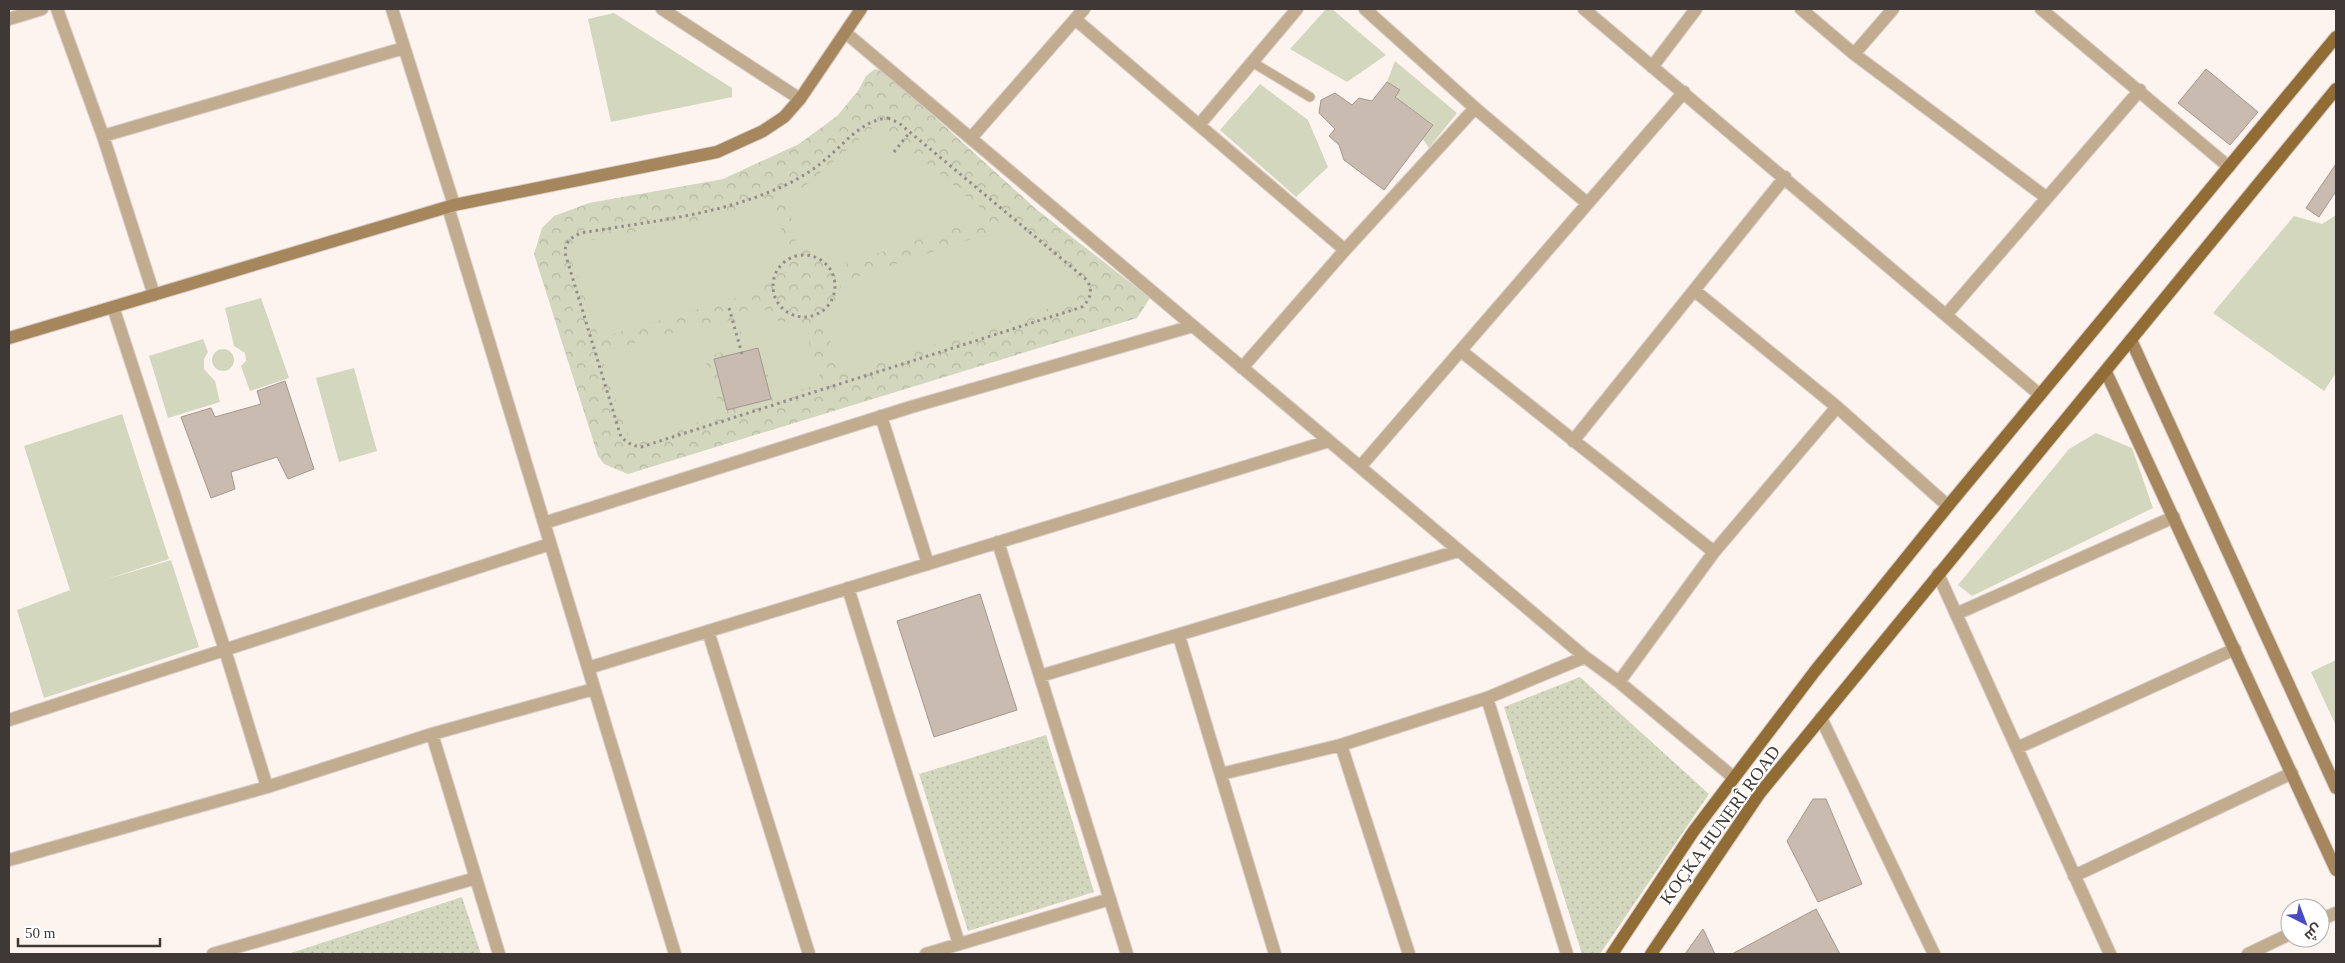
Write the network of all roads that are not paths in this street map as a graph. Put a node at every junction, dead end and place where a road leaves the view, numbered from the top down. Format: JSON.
{"nodes":[{"id":1,"x":42,"y":9,"type":"edge"},
{"id":2,"x":57,"y":9,"type":"edge"},
{"id":3,"x":392,"y":9,"type":"edge"},
{"id":4,"x":662,"y":9,"type":"edge"},
{"id":5,"x":861,"y":9,"type":"edge"},
{"id":6,"x":1084,"y":9,"type":"edge"},
{"id":7,"x":1297,"y":9,"type":"edge"},
{"id":8,"x":1365,"y":9,"type":"edge"},
{"id":9,"x":1584,"y":9,"type":"edge"},
{"id":10,"x":1696,"y":9,"type":"edge"},
{"id":11,"x":1800,"y":9,"type":"edge"},
{"id":12,"x":1893,"y":9,"type":"edge"},
{"id":13,"x":2041,"y":9,"type":"edge"},
{"id":14,"x":9,"y":19,"type":"edge"},
{"id":15,"x":1075,"y":20,"type":"junction"},
{"id":16,"x":846,"y":33,"type":"junction"},
{"id":17,"x":2336,"y":37,"type":"edge"},
{"id":18,"x":404,"y":48,"type":"junction"},
{"id":19,"x":1854,"y":54,"type":"junction"},
{"id":20,"x":1252,"y":62,"type":"junction"},
{"id":21,"x":1652,"y":67,"type":"junction"},
{"id":22,"x":2336,"y":89,"type":"edge"},
{"id":23,"x":2140,"y":90,"type":"junction"},
{"id":24,"x":1684,"y":92,"type":"junction"},
{"id":25,"x":1310,"y":97,"type":"dead end"},
{"id":26,"x":800,"y":99,"type":"junction"},
{"id":27,"x":1475,"y":108,"type":"junction"},
{"id":28,"x":1199,"y":125,"type":"junction"},
{"id":29,"x":103,"y":136,"type":"junction"},
{"id":30,"x":971,"y":138,"type":"junction"},
{"id":31,"x":2229,"y":166,"type":"junction"},
{"id":32,"x":1785,"y":177,"type":"junction"},
{"id":33,"x":2047,"y":198,"type":"junction"},
{"id":34,"x":1586,"y":203,"type":"junction"},
{"id":35,"x":451,"y":206,"type":"junction"},
{"id":36,"x":1345,"y":250,"type":"junction"},
{"id":37,"x":1695,"y":291,"type":"junction"},
{"id":38,"x":154,"y":295,"type":"junction"},
{"id":39,"x":113,"y":307,"type":"junction"},
{"id":40,"x":1946,"y":315,"type":"junction"},
{"id":41,"x":1193,"y":326,"type":"junction"},
{"id":42,"x":9,"y":338,"type":"edge"},
{"id":43,"x":2131,"y":340,"type":"junction"},
{"id":44,"x":1461,"y":351,"type":"junction"},
{"id":45,"x":1242,"y":368,"type":"junction"},
{"id":46,"x":2106,"y":372,"type":"junction"},
{"id":47,"x":2040,"y":395,"type":"junction"},
{"id":48,"x":1837,"y":407,"type":"junction"},
{"id":49,"x":881,"y":416,"type":"junction"},
{"id":50,"x":1328,"y":441,"type":"junction"},
{"id":51,"x":1573,"y":441,"type":"junction"},
{"id":52,"x":1360,"y":467,"type":"junction"},
{"id":53,"x":1948,"y":506,"type":"junction"},
{"id":54,"x":2174,"y":517,"type":"junction"},
{"id":55,"x":544,"y":523,"type":"junction"},
{"id":56,"x":998,"y":542,"type":"junction"},
{"id":57,"x":550,"y":544,"type":"junction"},
{"id":58,"x":1458,"y":551,"type":"junction"},
{"id":59,"x":1714,"y":552,"type":"junction"},
{"id":60,"x":928,"y":564,"type":"junction"},
{"id":61,"x":1938,"y":574,"type":"junction"},
{"id":62,"x":848,"y":588,"type":"junction"},
{"id":63,"x":1956,"y":614,"type":"junction"},
{"id":64,"x":708,"y":631,"type":"junction"},
{"id":65,"x":1179,"y":636,"type":"junction"},
{"id":66,"x":2235,"y":649,"type":"junction"},
{"id":67,"x":225,"y":650,"type":"junction"},
{"id":68,"x":1585,"y":657,"type":"junction"},
{"id":69,"x":588,"y":668,"type":"junction"},
{"id":70,"x":1040,"y":676,"type":"junction"},
{"id":71,"x":1619,"y":682,"type":"junction"},
{"id":72,"x":594,"y":689,"type":"junction"},
{"id":73,"x":1487,"y":698,"type":"junction"},
{"id":74,"x":1821,"y":718,"type":"junction"},
{"id":75,"x":9,"y":720,"type":"edge"},
{"id":76,"x":432,"y":734,"type":"junction"},
{"id":77,"x":1342,"y":745,"type":"junction"},
{"id":78,"x":2017,"y":748,"type":"junction"},
{"id":79,"x":2292,"y":773,"type":"junction"},
{"id":80,"x":1221,"y":774,"type":"junction"},
{"id":81,"x":1733,"y":777,"type":"junction"},
{"id":82,"x":267,"y":787,"type":"junction"},
{"id":83,"x":2336,"y":788,"type":"edge"},
{"id":84,"x":9,"y":860,"type":"edge"},
{"id":85,"x":2336,"y":870,"type":"edge"},
{"id":86,"x":2074,"y":876,"type":"junction"},
{"id":87,"x":476,"y":878,"type":"junction"},
{"id":88,"x":1110,"y":899,"type":"junction"},
{"id":89,"x":2280,"y":939,"type":"edge"},
{"id":90,"x":959,"y":944,"type":"junction"},
{"id":91,"x":1932,"y":953,"type":"edge"},
{"id":92,"x":213,"y":954,"type":"edge"},
{"id":93,"x":499,"y":954,"type":"edge"},
{"id":94,"x":675,"y":954,"type":"edge"},
{"id":95,"x":809,"y":954,"type":"edge"},
{"id":96,"x":926,"y":954,"type":"edge"},
{"id":97,"x":1127,"y":954,"type":"edge"},
{"id":98,"x":1275,"y":954,"type":"edge"},
{"id":99,"x":1409,"y":954,"type":"edge"},
{"id":100,"x":1567,"y":954,"type":"edge"},
{"id":101,"x":1612,"y":954,"type":"edge"},
{"id":102,"x":1651,"y":954,"type":"edge"},
{"id":103,"x":2110,"y":954,"type":"edge"},
{"id":104,"x":2248,"y":954,"type":"edge"}],
"edges":[{"from":1,"to":14,"type":"street"},
{"from":2,"to":29,"type":"street"},
{"from":3,"to":18,"type":"street"},
{"from":4,"to":26,"type":"street"},
{"from":5,"to":16,"type":"main road"},
{"from":6,"to":15,"type":"street"},
{"from":7,"to":20,"type":"street"},
{"from":8,"to":27,"type":"street"},
{"from":9,"to":21,"type":"street"},
{"from":10,"to":21,"type":"street"},
{"from":11,"to":19,"type":"street"},
{"from":12,"to":19,"type":"street"},
{"from":13,"to":23,"type":"street"},
{"from":15,"to":28,"type":"street"},
{"from":15,"to":30,"type":"street"},
{"from":16,"to":26,"type":"main road"},
{"from":16,"to":30,"type":"street"},
{"from":17,"to":31,"type":"main road"},
{"from":18,"to":29,"type":"street"},
{"from":18,"to":35,"type":"street"},
{"from":19,"to":33,"type":"street"},
{"from":20,"to":25,"type":"lane"},
{"from":20,"to":28,"type":"street"},
{"from":21,"to":24,"type":"street"},
{"from":22,"to":43,"type":"main road","name":"KOÇKA HUNERÎ ROAD"},
{"from":23,"to":31,"type":"street"},
{"from":23,"to":33,"type":"street"},
{"from":24,"to":32,"type":"street"},
{"from":24,"to":34,"type":"street"},
{"from":26,"to":35,"type":"main road"},
{"from":27,"to":34,"type":"street"},
{"from":27,"to":36,"type":"street"},
{"from":28,"to":36,"type":"street"},
{"from":29,"to":38,"type":"street"},
{"from":30,"to":41,"type":"street"},
{"from":31,"to":47,"type":"main road"},
{"from":32,"to":37,"type":"street"},
{"from":32,"to":40,"type":"street"},
{"from":33,"to":40,"type":"street"},
{"from":34,"to":44,"type":"street"},
{"from":35,"to":38,"type":"main road"},
{"from":35,"to":55,"type":"street"},
{"from":36,"to":45,"type":"street"},
{"from":37,"to":48,"type":"street"},
{"from":37,"to":51,"type":"street"},
{"from":38,"to":39,"type":"main road"},
{"from":39,"to":42,"type":"main road"},
{"from":39,"to":67,"type":"street"},
{"from":40,"to":47,"type":"street"},
{"from":41,"to":45,"type":"street"},
{"from":41,"to":49,"type":"street"},
{"from":43,"to":46,"type":"main road","name":"KOÇKA HUNERÎ ROAD"},
{"from":43,"to":83,"type":"main road"},
{"from":44,"to":51,"type":"street"},
{"from":44,"to":52,"type":"street"},
{"from":45,"to":50,"type":"street"},
{"from":46,"to":54,"type":"main road"},
{"from":46,"to":61,"type":"main road","name":"KOÇKA HUNERÎ ROAD"},
{"from":47,"to":53,"type":"main road"},
{"from":48,"to":53,"type":"street"},
{"from":48,"to":59,"type":"street"},
{"from":49,"to":55,"type":"street"},
{"from":49,"to":60,"type":"street"},
{"from":50,"to":52,"type":"street"},
{"from":50,"to":56,"type":"street"},
{"from":51,"to":59,"type":"street"},
{"from":52,"to":58,"type":"street"},
{"from":53,"to":81,"type":"main road"},
{"from":54,"to":63,"type":"street"},
{"from":54,"to":66,"type":"main road"},
{"from":55,"to":57,"type":"street"},
{"from":56,"to":60,"type":"street"},
{"from":56,"to":70,"type":"street"},
{"from":57,"to":67,"type":"street"},
{"from":57,"to":69,"type":"street"},
{"from":58,"to":65,"type":"street"},
{"from":58,"to":68,"type":"street"},
{"from":59,"to":71,"type":"street"},
{"from":60,"to":62,"type":"street"},
{"from":61,"to":63,"type":"street"},
{"from":61,"to":74,"type":"main road","name":"KOÇKA HUNERÎ ROAD"},
{"from":62,"to":64,"type":"street"},
{"from":62,"to":90,"type":"street"},
{"from":63,"to":78,"type":"street"},
{"from":64,"to":69,"type":"street"},
{"from":64,"to":95,"type":"street"},
{"from":65,"to":70,"type":"street"},
{"from":65,"to":80,"type":"street"},
{"from":66,"to":78,"type":"street"},
{"from":66,"to":79,"type":"main road"},
{"from":67,"to":75,"type":"street"},
{"from":67,"to":82,"type":"street"},
{"from":68,"to":71,"type":"street"},
{"from":68,"to":73,"type":"street"},
{"from":69,"to":72,"type":"street"},
{"from":70,"to":88,"type":"street"},
{"from":71,"to":81,"type":"street"},
{"from":72,"to":76,"type":"street"},
{"from":72,"to":94,"type":"street"},
{"from":73,"to":77,"type":"street"},
{"from":73,"to":100,"type":"street"},
{"from":74,"to":91,"type":"street"},
{"from":74,"to":102,"type":"main road","name":"KOÇKA HUNERÎ ROAD"},
{"from":76,"to":82,"type":"street"},
{"from":76,"to":87,"type":"street"},
{"from":77,"to":80,"type":"street"},
{"from":77,"to":99,"type":"street"},
{"from":78,"to":86,"type":"street"},
{"from":79,"to":85,"type":"main road"},
{"from":79,"to":86,"type":"street"},
{"from":80,"to":98,"type":"street"},
{"from":81,"to":101,"type":"main road"},
{"from":82,"to":84,"type":"street"},
{"from":86,"to":103,"type":"street"},
{"from":87,"to":92,"type":"street"},
{"from":87,"to":93,"type":"street"},
{"from":88,"to":90,"type":"street"},
{"from":88,"to":97,"type":"street"},
{"from":89,"to":104,"type":"street"},
{"from":90,"to":96,"type":"street"}]}
